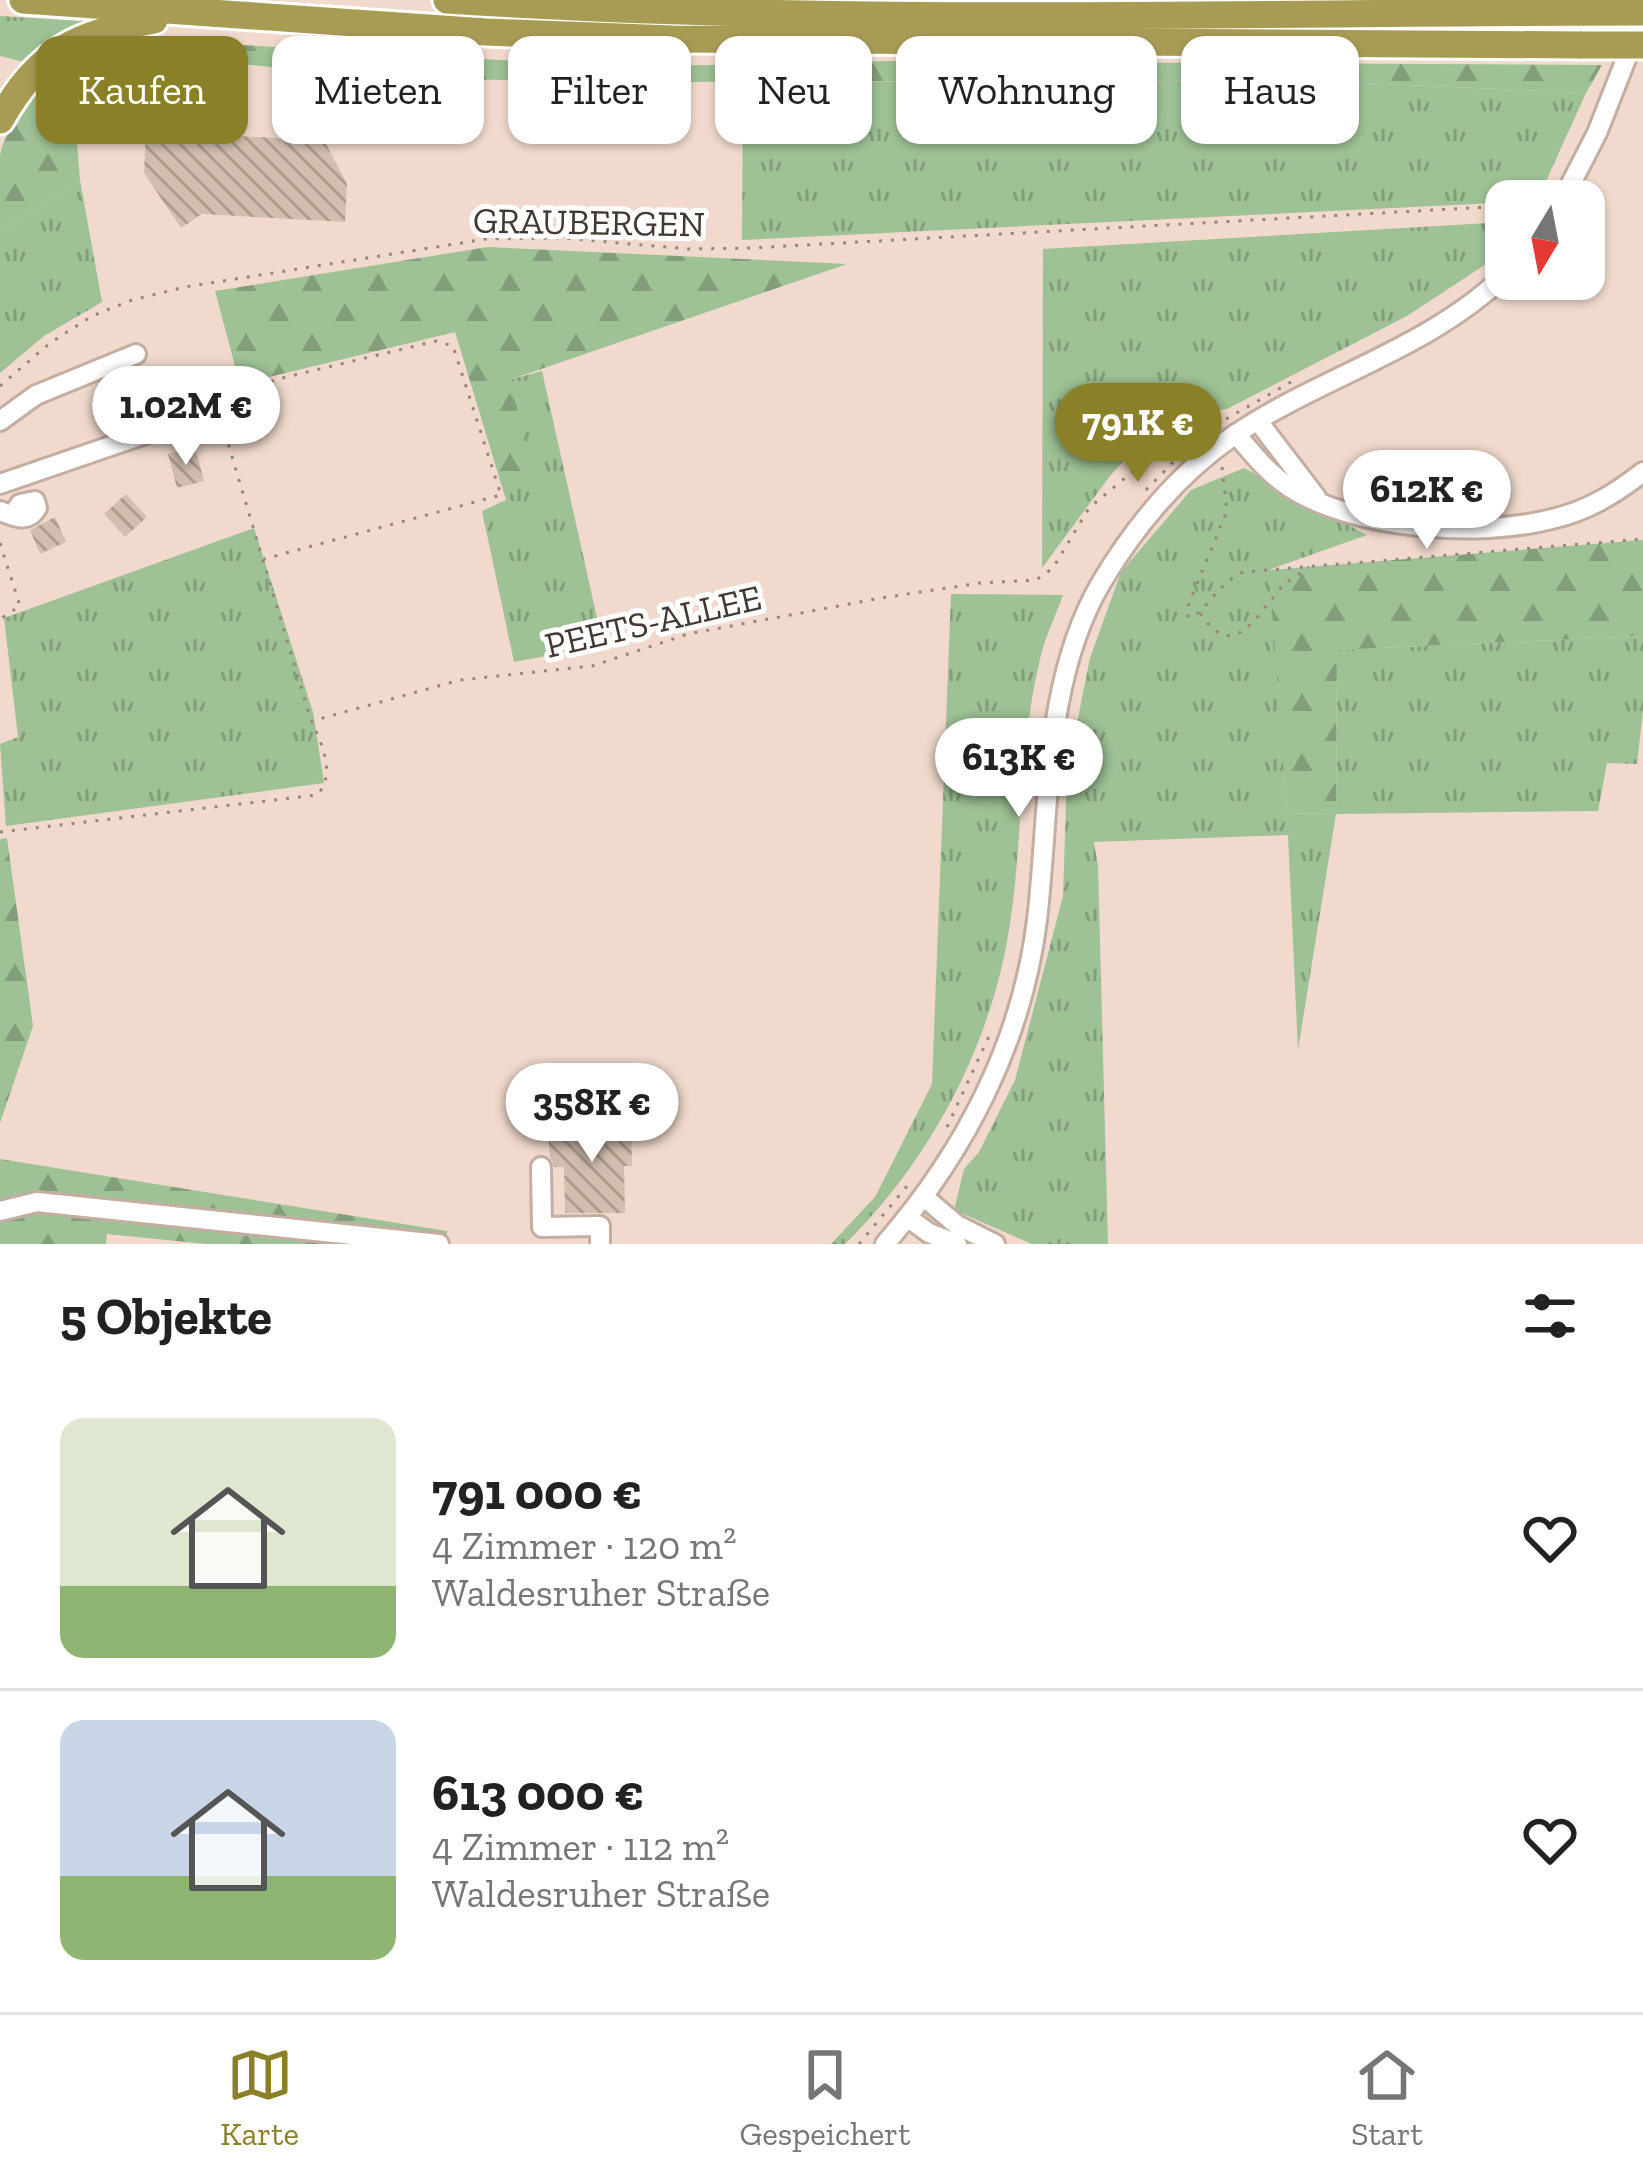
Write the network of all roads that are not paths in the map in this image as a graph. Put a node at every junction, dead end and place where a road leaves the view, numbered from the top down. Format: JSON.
{"nodes":[{"id":1,"x":22,"y":0,"type":"edge"},
{"id":2,"x":448,"y":0,"type":"edge"},
{"id":3,"x":199,"y":12,"type":"junction"},
{"id":4,"x":1643,"y":14,"type":"edge"},
{"id":5,"x":1643,"y":45,"type":"edge"},
{"id":6,"x":0,"y":120,"type":"edge"},
{"id":7,"x":1573,"y":180,"type":"edge"},
{"id":8,"x":1485,"y":290,"type":"edge"},
{"id":9,"x":136,"y":354,"type":"dead end"},
{"id":10,"x":195,"y":417,"type":"road end"},
{"id":11,"x":0,"y":421,"type":"edge"},
{"id":12,"x":1258,"y":421,"type":"junction"},
{"id":13,"x":1236,"y":434,"type":"junction"},
{"id":14,"x":1643,"y":472,"type":"edge"},
{"id":15,"x":0,"y":484,"type":"edge"},
{"id":16,"x":1319,"y":500,"type":"junction"},
{"id":17,"x":541,"y":1167,"type":"dead end"},
{"id":18,"x":924,"y":1198,"type":"junction"},
{"id":19,"x":0,"y":1211,"type":"edge"},
{"id":20,"x":908,"y":1217,"type":"junction"},
{"id":21,"x":439,"y":1244,"type":"edge"},
{"id":22,"x":600,"y":1244,"type":"edge"},
{"id":23,"x":885,"y":1244,"type":"edge"},
{"id":24,"x":958,"y":1244,"type":"edge"},
{"id":25,"x":995,"y":1244,"type":"edge"}],
"edges":[{"from":1,"to":3,"type":"highway"},
{"from":2,"to":4,"type":"highway"},
{"from":3,"to":5,"type":"highway","bridge":true},
{"from":3,"to":6,"type":"highway"},
{"from":4,"to":7,"type":"street"},
{"from":8,"to":12,"type":"street"},
{"from":9,"to":11,"type":"street"},
{"from":10,"to":15,"type":"street"},
{"from":12,"to":13,"type":"street"},
{"from":12,"to":16,"type":"street"},
{"from":13,"to":16,"type":"street"},
{"from":13,"to":18,"type":"street"},
{"from":14,"to":16,"type":"street"},
{"from":17,"to":22,"type":"street"},
{"from":18,"to":20,"type":"street"},
{"from":18,"to":25,"type":"street"},
{"from":19,"to":21,"type":"street"},
{"from":20,"to":23,"type":"street"},
{"from":20,"to":24,"type":"street"}]}
